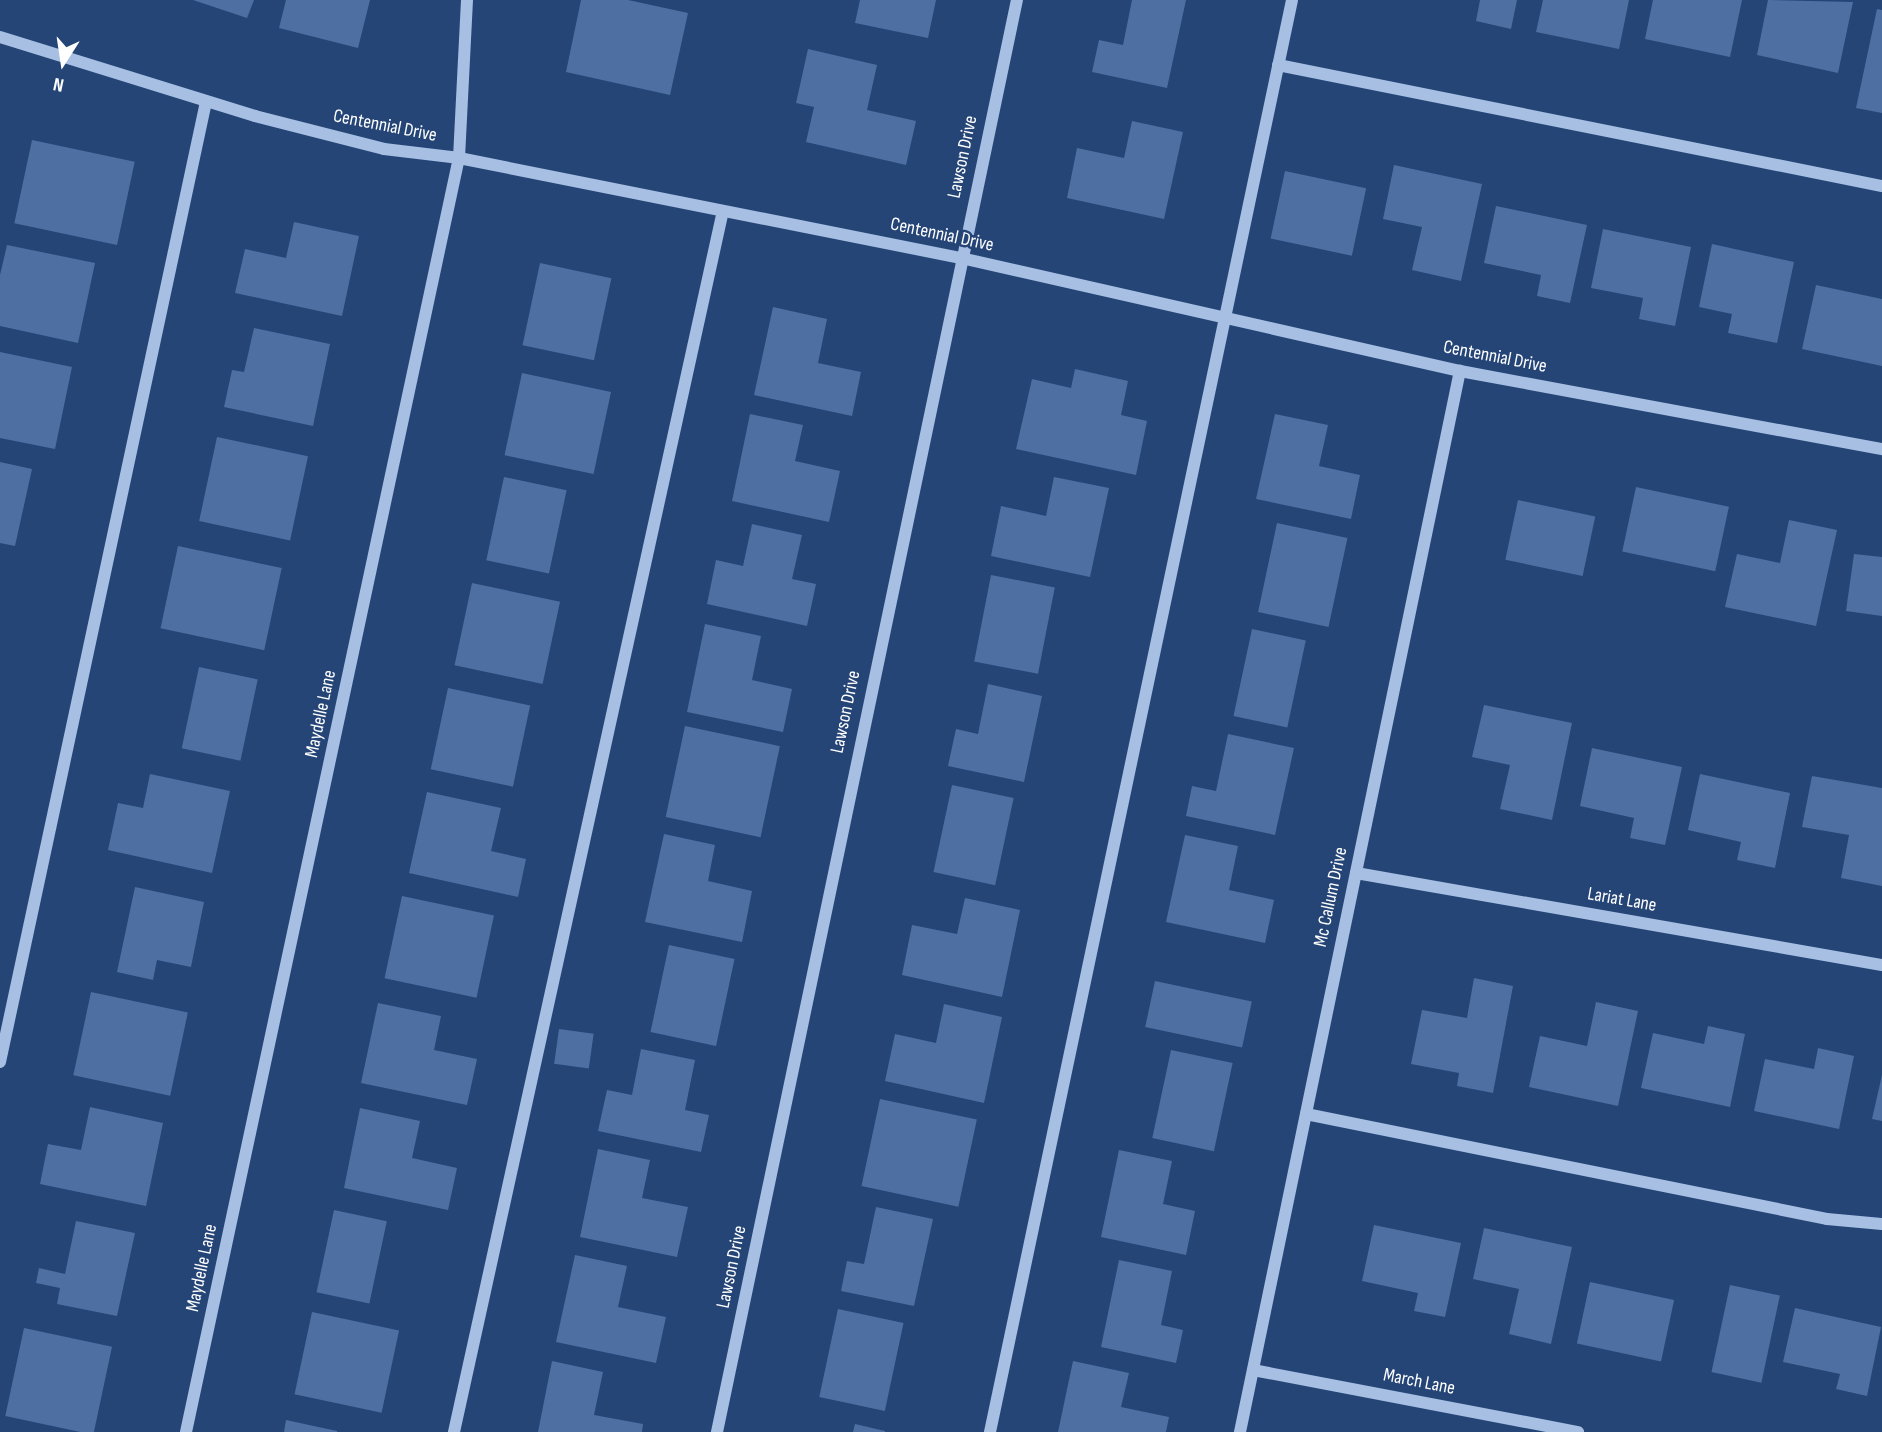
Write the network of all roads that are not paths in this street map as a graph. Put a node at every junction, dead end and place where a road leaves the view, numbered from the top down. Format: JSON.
{"nodes":[{"id":1,"x":467,"y":0,"type":"edge"},
{"id":2,"x":1017,"y":0,"type":"edge"},
{"id":3,"x":1292,"y":0,"type":"edge"},
{"id":4,"x":0,"y":37,"type":"edge"},
{"id":5,"x":1278,"y":65,"type":"junction"},
{"id":6,"x":206,"y":102,"type":"junction"},
{"id":7,"x":459,"y":158,"type":"junction"},
{"id":8,"x":1882,"y":186,"type":"edge"},
{"id":9,"x":723,"y":211,"type":"junction"},
{"id":10,"x":961,"y":258,"type":"junction"},
{"id":11,"x":1223,"y":317,"type":"junction"},
{"id":12,"x":1460,"y":371,"type":"junction"},
{"id":13,"x":1882,"y":449,"type":"edge"},
{"id":14,"x":1356,"y":873,"type":"junction"},
{"id":15,"x":1882,"y":965,"type":"edge"},
{"id":16,"x":0,"y":1062,"type":"edge"},
{"id":17,"x":1306,"y":1114,"type":"junction"},
{"id":18,"x":1882,"y":1224,"type":"edge"},
{"id":19,"x":1253,"y":1370,"type":"junction"},
{"id":20,"x":186,"y":1432,"type":"edge"},
{"id":21,"x":454,"y":1432,"type":"edge"},
{"id":22,"x":718,"y":1432,"type":"edge"},
{"id":23,"x":990,"y":1432,"type":"edge"},
{"id":24,"x":1240,"y":1432,"type":"edge"},
{"id":25,"x":1578,"y":1432,"type":"edge"}],
"edges":[{"from":1,"to":7,"type":"street","name":"Maydelle Lane"},
{"from":2,"to":10,"type":"street","name":"Lawson Drive"},
{"from":3,"to":5,"type":"street"},
{"from":4,"to":6,"type":"street","name":"Centennial Drive"},
{"from":5,"to":8,"type":"street"},
{"from":5,"to":11,"type":"street"},
{"from":6,"to":7,"type":"street","name":"Centennial Drive"},
{"from":6,"to":16,"type":"street"},
{"from":7,"to":9,"type":"street","name":"Centennial Drive"},
{"from":7,"to":20,"type":"street","name":"Maydelle Lane"},
{"from":9,"to":10,"type":"street","name":"Centennial Drive"},
{"from":9,"to":21,"type":"street"},
{"from":10,"to":11,"type":"street","name":"Centennial Drive"},
{"from":10,"to":22,"type":"street","name":"Lawson Drive"},
{"from":11,"to":12,"type":"street","name":"Centennial Drive"},
{"from":11,"to":23,"type":"street"},
{"from":12,"to":13,"type":"street","name":"Centennial Drive"},
{"from":12,"to":14,"type":"street","name":"Mc Callum Drive"},
{"from":14,"to":15,"type":"street","name":"Lariat Lane"},
{"from":14,"to":17,"type":"street","name":"Mc Callum Drive"},
{"from":17,"to":18,"type":"street"},
{"from":17,"to":19,"type":"street","name":"Mc Callum Drive"},
{"from":19,"to":24,"type":"street","name":"Mc Callum Drive"},
{"from":19,"to":25,"type":"street","name":"March Lane"}]}
